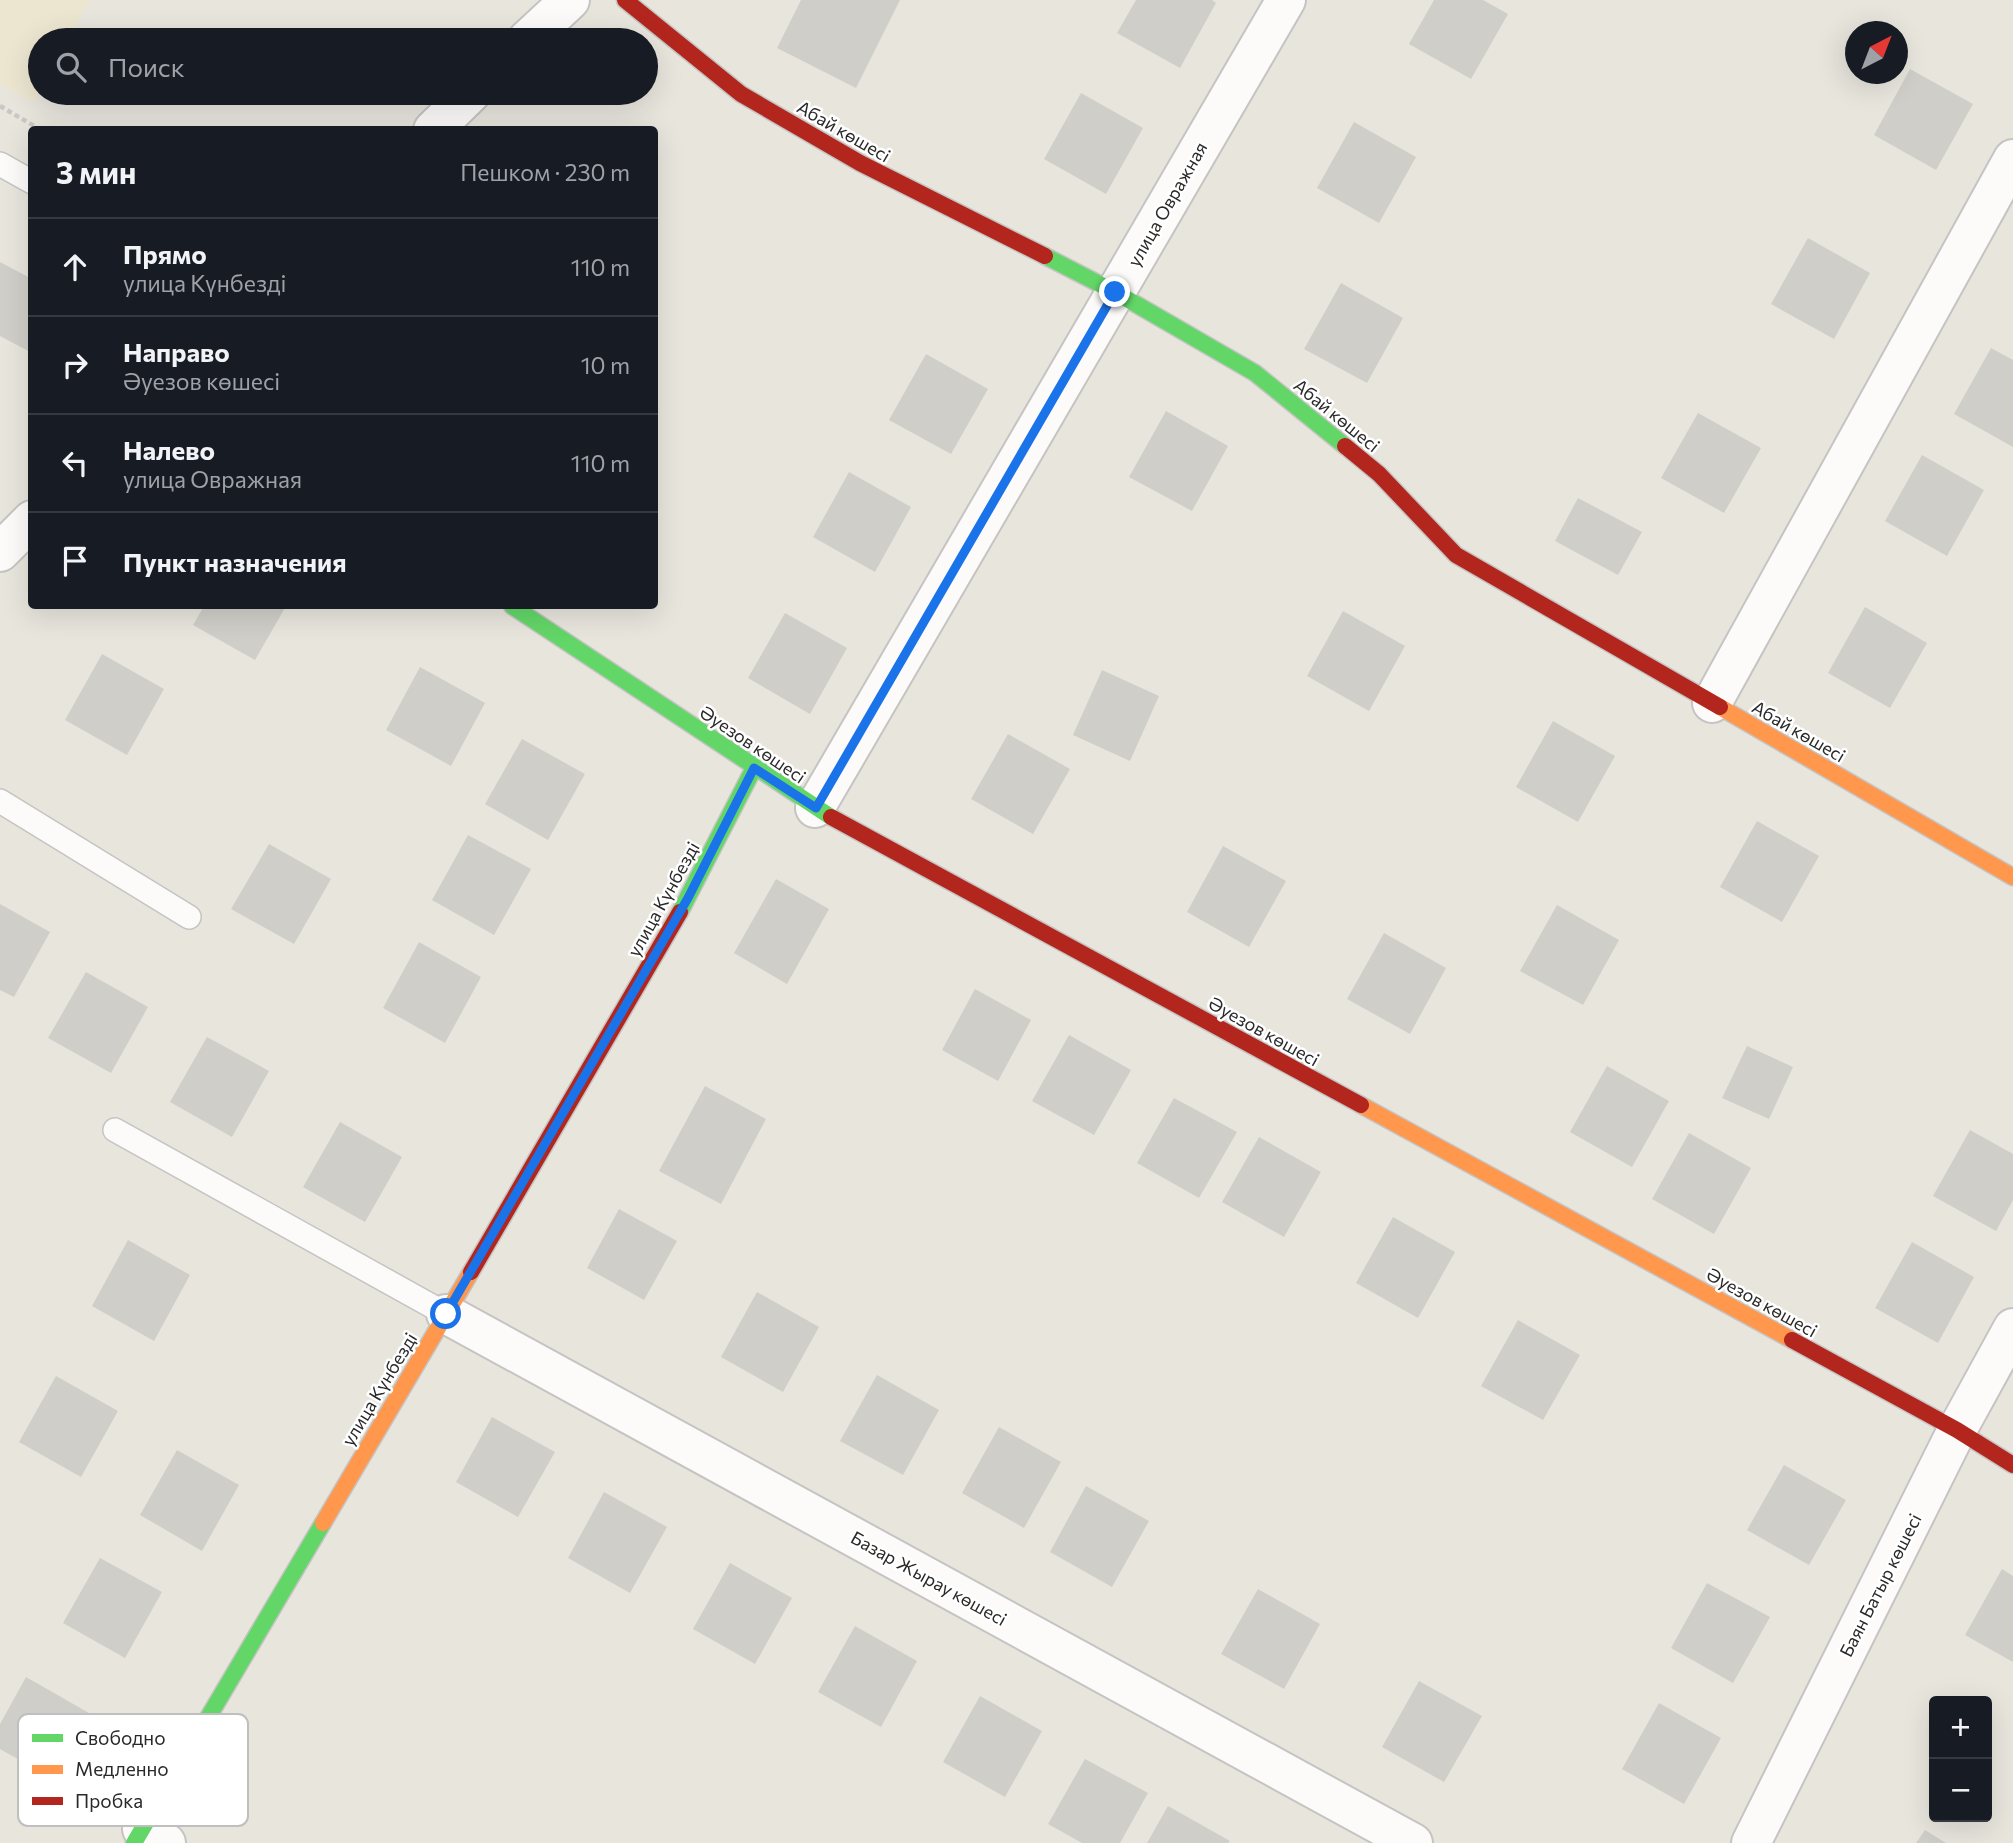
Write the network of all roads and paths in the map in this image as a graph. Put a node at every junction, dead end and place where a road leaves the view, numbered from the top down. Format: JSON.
{"nodes":[{"id":1,"x":570,"y":0,"type":"edge"},
{"id":2,"x":625,"y":0,"type":"edge"},
{"id":3,"x":1286,"y":0,"type":"edge"},
{"id":4,"x":540,"y":28,"type":"edge"},
{"id":5,"x":657,"y":28,"type":"edge"},
{"id":6,"x":658,"y":29,"type":"edge"},
{"id":7,"x":459,"y":105,"type":"edge"},
{"id":8,"x":0,"y":106,"type":"edge"},
{"id":9,"x":34,"y":126,"type":"edge"},
{"id":10,"x":437,"y":126,"type":"edge"},
{"id":11,"x":2013,"y":159,"type":"edge"},
{"id":12,"x":0,"y":164,"type":"edge"},
{"id":13,"x":28,"y":180,"type":"edge"},
{"id":14,"x":1115,"y":292,"type":"junction"},
{"id":15,"x":28,"y":524,"type":"edge"},
{"id":16,"x":0,"y":552,"type":"edge"},
{"id":17,"x":516,"y":609,"type":"edge"},
{"id":18,"x":1712,"y":703,"type":"junction"},
{"id":19,"x":754,"y":768,"type":"junction"},
{"id":20,"x":0,"y":801,"type":"edge"},
{"id":21,"x":816,"y":808,"type":"junction"},
{"id":22,"x":2013,"y":877,"type":"edge"},
{"id":23,"x":189,"y":917,"type":"dead end"},
{"id":24,"x":115,"y":1130,"type":"dead end"},
{"id":25,"x":446,"y":1314,"type":"junction"},
{"id":26,"x":2013,"y":1328,"type":"edge"},
{"id":27,"x":1957,"y":1430,"type":"junction"},
{"id":28,"x":2013,"y":1465,"type":"edge"},
{"id":29,"x":219,"y":1714,"type":"edge"},
{"id":30,"x":1413,"y":1843,"type":"edge"},
{"id":31,"x":1751,"y":1843,"type":"edge"}],
"edges":[{"from":1,"to":4,"type":"street"},
{"from":2,"to":5,"type":"street","name":"Абай көшесі"},
{"from":3,"to":14,"type":"street","name":"улица Овражная"},
{"from":6,"to":14,"type":"street","name":"Абай көшесі"},
{"from":7,"to":10,"type":"street"},
{"from":8,"to":9,"type":"path"},
{"from":11,"to":18,"type":"street"},
{"from":12,"to":13,"type":"lane"},
{"from":14,"to":18,"type":"street","name":"Абай көшесі"},
{"from":14,"to":21,"type":"street","name":"улица Овражная"},
{"from":15,"to":16,"type":"street"},
{"from":17,"to":19,"type":"street","name":"Әуезов көшесі"},
{"from":18,"to":22,"type":"street","name":"Абай көшесі"},
{"from":19,"to":21,"type":"street","name":"Әуезов көшесі"},
{"from":19,"to":25,"type":"street","name":"улица Күнбезді"},
{"from":20,"to":23,"type":"lane"},
{"from":21,"to":27,"type":"street","name":"Әуезов көшесі"},
{"from":24,"to":25,"type":"lane"},
{"from":25,"to":29,"type":"street","name":"улица Күнбезді"},
{"from":25,"to":30,"type":"street","name":"Базар Жырау көшесі"},
{"from":26,"to":27,"type":"street","name":"Баян Батыр көшесі"},
{"from":27,"to":28,"type":"street","name":"Әуезов көшесі"},
{"from":27,"to":31,"type":"street","name":"Баян Батыр көшесі"}]}
